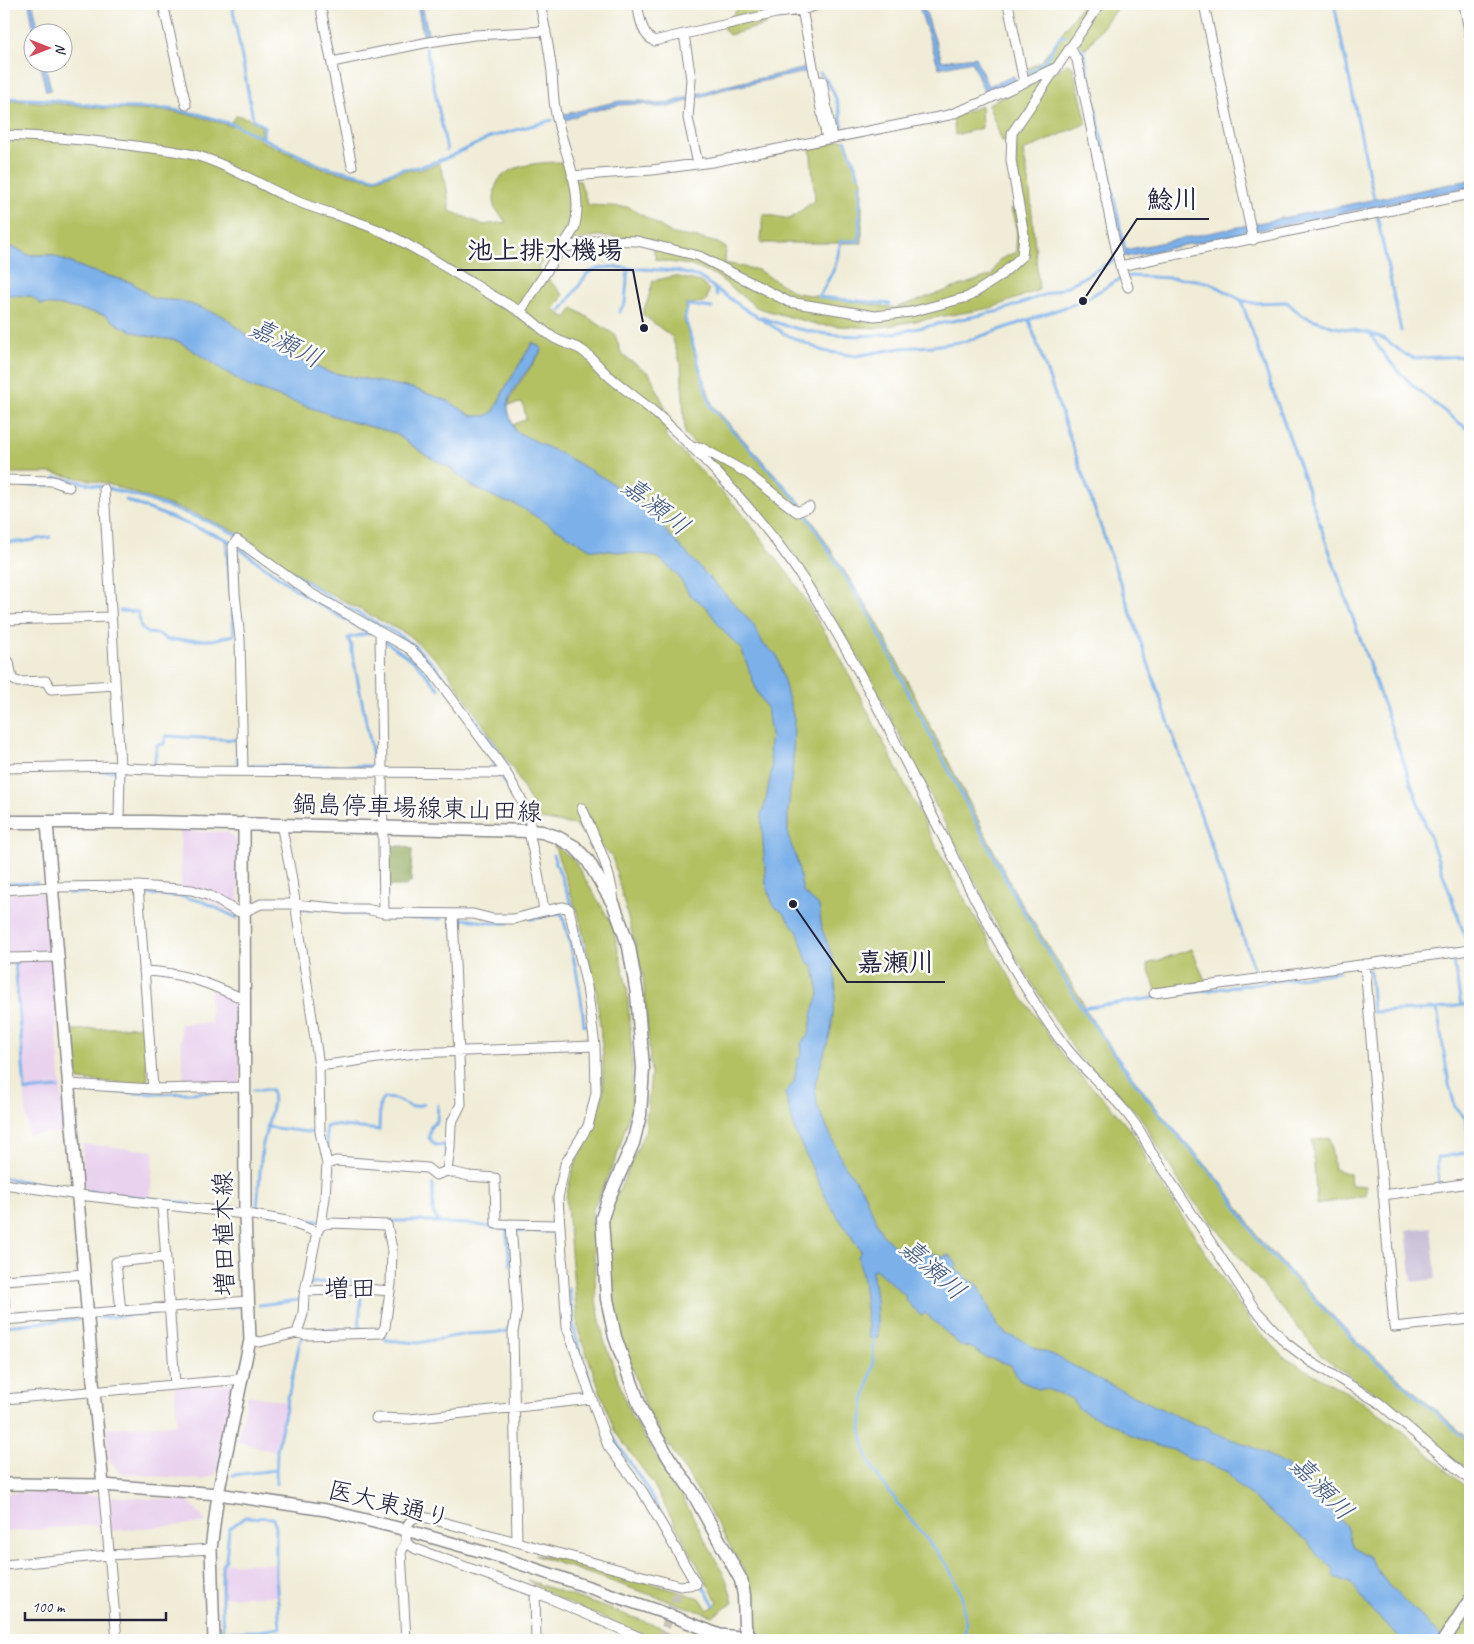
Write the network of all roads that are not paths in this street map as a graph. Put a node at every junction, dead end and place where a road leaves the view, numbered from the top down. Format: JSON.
{"nodes":[{"id":1,"x":162,"y":4,"type":"edge"},
{"id":2,"x":320,"y":4,"type":"edge"},
{"id":3,"x":540,"y":4,"type":"edge"},
{"id":4,"x":637,"y":4,"type":"edge"},
{"id":5,"x":821,"y":4,"type":"edge"},
{"id":6,"x":1008,"y":4,"type":"edge"},
{"id":7,"x":1100,"y":4,"type":"edge"},
{"id":8,"x":1204,"y":4,"type":"edge"},
{"id":9,"x":1464,"y":4,"type":"edge"},
{"id":10,"x":802,"y":10,"type":"junction"},
{"id":11,"x":546,"y":31,"type":"junction"},
{"id":12,"x":684,"y":34,"type":"junction"},
{"id":13,"x":1470,"y":36,"type":"edge"},
{"id":14,"x":1070,"y":47,"type":"junction"},
{"id":15,"x":332,"y":62,"type":"junction"},
{"id":16,"x":1055,"y":67,"type":"junction"},
{"id":17,"x":822,"y":81,"type":"dead end"},
{"id":18,"x":1024,"y":82,"type":"junction"},
{"id":19,"x":186,"y":105,"type":"dead end"},
{"id":20,"x":4,"y":135,"type":"edge"},
{"id":21,"x":830,"y":138,"type":"junction"},
{"id":22,"x":698,"y":164,"type":"junction"},
{"id":23,"x":352,"y":166,"type":"dead end"},
{"id":24,"x":572,"y":176,"type":"junction"},
{"id":25,"x":1470,"y":194,"type":"edge"},
{"id":26,"x":1253,"y":237,"type":"junction"},
{"id":27,"x":561,"y":248,"type":"junction"},
{"id":28,"x":1119,"y":260,"type":"junction"},
{"id":29,"x":1128,"y":287,"type":"dead end"},
{"id":30,"x":520,"y":312,"type":"junction"},
{"id":31,"x":692,"y":448,"type":"junction"},
{"id":32,"x":4,"y":480,"type":"edge"},
{"id":33,"x":69,"y":487,"type":"dead end"},
{"id":34,"x":104,"y":490,"type":"dead end"},
{"id":35,"x":809,"y":507,"type":"dead end"},
{"id":36,"x":111,"y":617,"type":"junction"},
{"id":37,"x":4,"y":620,"type":"edge"},
{"id":38,"x":380,"y":632,"type":"junction"},
{"id":39,"x":4,"y":659,"type":"edge"},
{"id":40,"x":115,"y":685,"type":"junction"},
{"id":41,"x":4,"y":768,"type":"edge"},
{"id":42,"x":122,"y":769,"type":"junction"},
{"id":43,"x":243,"y":771,"type":"junction"},
{"id":44,"x":382,"y":771,"type":"junction"},
{"id":45,"x":501,"y":772,"type":"junction"},
{"id":46,"x":582,"y":808,"type":"dead end"},
{"id":47,"x":4,"y":822,"type":"edge"},
{"id":48,"x":119,"y":822,"type":"junction"},
{"id":49,"x":47,"y":823,"type":"junction"},
{"id":50,"x":244,"y":823,"type":"junction"},
{"id":51,"x":281,"y":824,"type":"junction"},
{"id":52,"x":383,"y":827,"type":"junction"},
{"id":53,"x":530,"y":831,"type":"junction"},
{"id":54,"x":138,"y":886,"type":"junction"},
{"id":55,"x":53,"y":887,"type":"junction"},
{"id":56,"x":4,"y":890,"type":"edge"},
{"id":57,"x":614,"y":904,"type":"junction"},
{"id":58,"x":295,"y":908,"type":"junction"},
{"id":59,"x":544,"y":911,"type":"junction"},
{"id":60,"x":244,"y":912,"type":"junction"},
{"id":61,"x":384,"y":914,"type":"junction"},
{"id":62,"x":453,"y":914,"type":"junction"},
{"id":63,"x":1470,"y":950,"type":"edge"},
{"id":64,"x":59,"y":957,"type":"junction"},
{"id":65,"x":4,"y":958,"type":"edge"},
{"id":66,"x":1365,"y":964,"type":"junction"},
{"id":67,"x":144,"y":971,"type":"junction"},
{"id":68,"x":1154,"y":993,"type":"dead end"},
{"id":69,"x":244,"y":999,"type":"junction"},
{"id":70,"x":594,"y":1046,"type":"junction"},
{"id":71,"x":458,"y":1052,"type":"junction"},
{"id":72,"x":318,"y":1066,"type":"junction"},
{"id":73,"x":69,"y":1084,"type":"junction"},
{"id":74,"x":245,"y":1087,"type":"junction"},
{"id":75,"x":153,"y":1089,"type":"junction"},
{"id":76,"x":327,"y":1164,"type":"junction"},
{"id":77,"x":446,"y":1171,"type":"junction"},
{"id":78,"x":1470,"y":1182,"type":"edge"},
{"id":79,"x":4,"y":1184,"type":"edge"},
{"id":80,"x":79,"y":1195,"type":"junction"},
{"id":81,"x":1383,"y":1195,"type":"junction"},
{"id":82,"x":162,"y":1205,"type":"junction"},
{"id":83,"x":246,"y":1214,"type":"junction"},
{"id":84,"x":320,"y":1225,"type":"junction"},
{"id":85,"x":511,"y":1229,"type":"junction"},
{"id":86,"x":560,"y":1230,"type":"junction"},
{"id":87,"x":165,"y":1257,"type":"junction"},
{"id":88,"x":85,"y":1274,"type":"junction"},
{"id":89,"x":4,"y":1280,"type":"edge"},
{"id":90,"x":305,"y":1291,"type":"junction"},
{"id":91,"x":390,"y":1291,"type":"junction"},
{"id":92,"x":4,"y":1298,"type":"edge"},
{"id":93,"x":249,"y":1301,"type":"junction"},
{"id":94,"x":169,"y":1308,"type":"junction"},
{"id":95,"x":120,"y":1312,"type":"junction"},
{"id":96,"x":88,"y":1314,"type":"junction"},
{"id":97,"x":5,"y":1320,"type":"edge"},
{"id":98,"x":1470,"y":1320,"type":"edge"},
{"id":99,"x":301,"y":1334,"type":"junction"},
{"id":100,"x":250,"y":1340,"type":"junction"},
{"id":101,"x":243,"y":1379,"type":"junction"},
{"id":102,"x":175,"y":1385,"type":"junction"},
{"id":103,"x":94,"y":1392,"type":"junction"},
{"id":104,"x":4,"y":1399,"type":"edge"},
{"id":105,"x":591,"y":1399,"type":"junction"},
{"id":106,"x":514,"y":1407,"type":"junction"},
{"id":107,"x":376,"y":1418,"type":"dead end"},
{"id":108,"x":1470,"y":1480,"type":"edge"},
{"id":109,"x":4,"y":1484,"type":"edge"},
{"id":110,"x":103,"y":1484,"type":"junction"},
{"id":111,"x":218,"y":1494,"type":"junction"},
{"id":112,"x":406,"y":1530,"type":"junction"},
{"id":113,"x":517,"y":1542,"type":"junction"},
{"id":114,"x":406,"y":1543,"type":"junction"},
{"id":115,"x":211,"y":1549,"type":"junction"},
{"id":116,"x":109,"y":1555,"type":"junction"},
{"id":117,"x":4,"y":1565,"type":"edge"},
{"id":118,"x":535,"y":1592,"type":"junction"},
{"id":119,"x":1470,"y":1600,"type":"edge"},
{"id":120,"x":750,"y":1639,"type":"edge"},
{"id":121,"x":117,"y":1640,"type":"edge"},
{"id":122,"x":214,"y":1640,"type":"edge"},
{"id":123,"x":406,"y":1640,"type":"edge"},
{"id":124,"x":536,"y":1640,"type":"edge"},
{"id":125,"x":646,"y":1640,"type":"edge"},
{"id":126,"x":1444,"y":1640,"type":"edge"}],
"edges":[{"from":1,"to":19,"type":"street"},
{"from":2,"to":15,"type":"street"},
{"from":3,"to":11,"type":"street"},
{"from":4,"to":12,"type":"street"},
{"from":5,"to":10,"type":"street"},
{"from":6,"to":18,"type":"street"},
{"from":7,"to":14,"type":"street"},
{"from":8,"to":26,"type":"street"},
{"from":9,"to":13,"type":"street"},
{"from":10,"to":12,"type":"street"},
{"from":10,"to":21,"type":"street"},
{"from":11,"to":15,"type":"street"},
{"from":11,"to":24,"type":"street"},
{"from":12,"to":22,"type":"street"},
{"from":14,"to":16,"type":"street"},
{"from":14,"to":28,"type":"street"},
{"from":15,"to":23,"type":"street"},
{"from":16,"to":18,"type":"street"},
{"from":16,"to":27,"type":"street"},
{"from":17,"to":21,"type":"street"},
{"from":18,"to":21,"type":"street"},
{"from":20,"to":30,"type":"street"},
{"from":21,"to":22,"type":"street"},
{"from":22,"to":24,"type":"street"},
{"from":24,"to":27,"type":"street"},
{"from":25,"to":26,"type":"street"},
{"from":26,"to":28,"type":"street"},
{"from":27,"to":30,"type":"street"},
{"from":28,"to":29,"type":"street"},
{"from":30,"to":31,"type":"street"},
{"from":31,"to":35,"type":"street"},
{"from":31,"to":108,"type":"street"},
{"from":32,"to":33,"type":"street"},
{"from":34,"to":36,"type":"street"},
{"from":36,"to":37,"type":"street"},
{"from":36,"to":40,"type":"street"},
{"from":38,"to":43,"type":"street"},
{"from":38,"to":44,"type":"street"},
{"from":38,"to":45,"type":"street"},
{"from":39,"to":40,"type":"street"},
{"from":40,"to":42,"type":"street"},
{"from":41,"to":42,"type":"street"},
{"from":42,"to":43,"type":"street"},
{"from":42,"to":48,"type":"street"},
{"from":43,"to":44,"type":"street"},
{"from":44,"to":45,"type":"street"},
{"from":44,"to":52,"type":"street"},
{"from":45,"to":53,"type":"street"},
{"from":46,"to":57,"type":"street"},
{"from":47,"to":49,"type":"main road","name":"鍋島停車場線東山田線"},
{"from":48,"to":49,"type":"main road","name":"鍋島停車場線東山田線"},
{"from":48,"to":50,"type":"main road","name":"鍋島停車場線東山田線"},
{"from":49,"to":55,"type":"street"},
{"from":50,"to":51,"type":"main road","name":"鍋島停車場線東山田線"},
{"from":50,"to":60,"type":"street","name":"増田植木線"},
{"from":51,"to":52,"type":"main road","name":"鍋島停車場線東山田線"},
{"from":51,"to":58,"type":"street"},
{"from":52,"to":53,"type":"main road","name":"鍋島停車場線東山田線"},
{"from":52,"to":61,"type":"street"},
{"from":53,"to":57,"type":"main road","name":"鍋島停車場線東山田線"},
{"from":53,"to":59,"type":"street"},
{"from":54,"to":55,"type":"street"},
{"from":54,"to":60,"type":"street"},
{"from":54,"to":67,"type":"street"},
{"from":55,"to":56,"type":"street"},
{"from":55,"to":64,"type":"street"},
{"from":57,"to":120,"type":"main road","name":"鍋島停車場線東山田線"},
{"from":58,"to":60,"type":"street"},
{"from":58,"to":61,"type":"street"},
{"from":58,"to":72,"type":"street"},
{"from":59,"to":62,"type":"street"},
{"from":59,"to":70,"type":"street"},
{"from":60,"to":69,"type":"street","name":"増田植木線"},
{"from":61,"to":62,"type":"street"},
{"from":62,"to":71,"type":"street"},
{"from":63,"to":66,"type":"street"},
{"from":64,"to":65,"type":"street"},
{"from":64,"to":73,"type":"street"},
{"from":66,"to":68,"type":"street"},
{"from":66,"to":81,"type":"street"},
{"from":67,"to":69,"type":"street"},
{"from":67,"to":75,"type":"street"},
{"from":69,"to":74,"type":"street","name":"増田植木線"},
{"from":70,"to":71,"type":"street"},
{"from":70,"to":86,"type":"street"},
{"from":71,"to":72,"type":"street"},
{"from":71,"to":77,"type":"street"},
{"from":72,"to":76,"type":"street"},
{"from":73,"to":75,"type":"street"},
{"from":73,"to":80,"type":"street"},
{"from":74,"to":75,"type":"street"},
{"from":74,"to":83,"type":"street","name":"増田植木線"},
{"from":76,"to":77,"type":"street"},
{"from":76,"to":84,"type":"street"},
{"from":77,"to":85,"type":"street"},
{"from":78,"to":81,"type":"street"},
{"from":79,"to":80,"type":"street"},
{"from":80,"to":82,"type":"street"},
{"from":80,"to":88,"type":"street"},
{"from":81,"to":98,"type":"street"},
{"from":82,"to":83,"type":"street"},
{"from":82,"to":87,"type":"street"},
{"from":83,"to":84,"type":"street"},
{"from":83,"to":93,"type":"street","name":"増田植木線"},
{"from":84,"to":90,"type":"street"},
{"from":84,"to":91,"type":"street"},
{"from":85,"to":86,"type":"street"},
{"from":85,"to":106,"type":"street"},
{"from":86,"to":105,"type":"street"},
{"from":87,"to":94,"type":"street"},
{"from":87,"to":95,"type":"street"},
{"from":88,"to":89,"type":"street"},
{"from":88,"to":96,"type":"street"},
{"from":90,"to":91,"type":"street"},
{"from":90,"to":99,"type":"street"},
{"from":91,"to":99,"type":"street"},
{"from":92,"to":97,"type":"street"},
{"from":93,"to":94,"type":"street"},
{"from":93,"to":100,"type":"street","name":"増田植木線"},
{"from":94,"to":95,"type":"street"},
{"from":94,"to":102,"type":"street"},
{"from":95,"to":96,"type":"street"},
{"from":96,"to":97,"type":"street"},
{"from":96,"to":103,"type":"street"},
{"from":99,"to":100,"type":"street"},
{"from":100,"to":101,"type":"street","name":"増田植木線"},
{"from":101,"to":102,"type":"street"},
{"from":101,"to":111,"type":"street","name":"増田植木線"},
{"from":102,"to":103,"type":"street"},
{"from":103,"to":104,"type":"street"},
{"from":103,"to":110,"type":"street"},
{"from":105,"to":106,"type":"street"},
{"from":105,"to":113,"type":"street"},
{"from":106,"to":107,"type":"street"},
{"from":106,"to":113,"type":"street"},
{"from":109,"to":110,"type":"street","name":"医大東通り"},
{"from":110,"to":111,"type":"street","name":"医大東通り"},
{"from":110,"to":116,"type":"street"},
{"from":111,"to":112,"type":"street","name":"医大東通り"},
{"from":111,"to":115,"type":"street","name":"増田植木線"},
{"from":112,"to":113,"type":"street"},
{"from":112,"to":114,"type":"street"},
{"from":112,"to":120,"type":"street","name":"医大東通り"},
{"from":114,"to":118,"type":"street"},
{"from":114,"to":123,"type":"street"},
{"from":115,"to":116,"type":"street"},
{"from":115,"to":122,"type":"street","name":"増田植木線"},
{"from":116,"to":117,"type":"street"},
{"from":116,"to":121,"type":"street"},
{"from":118,"to":124,"type":"street"},
{"from":118,"to":125,"type":"street"},
{"from":119,"to":126,"type":"main road"}]}
